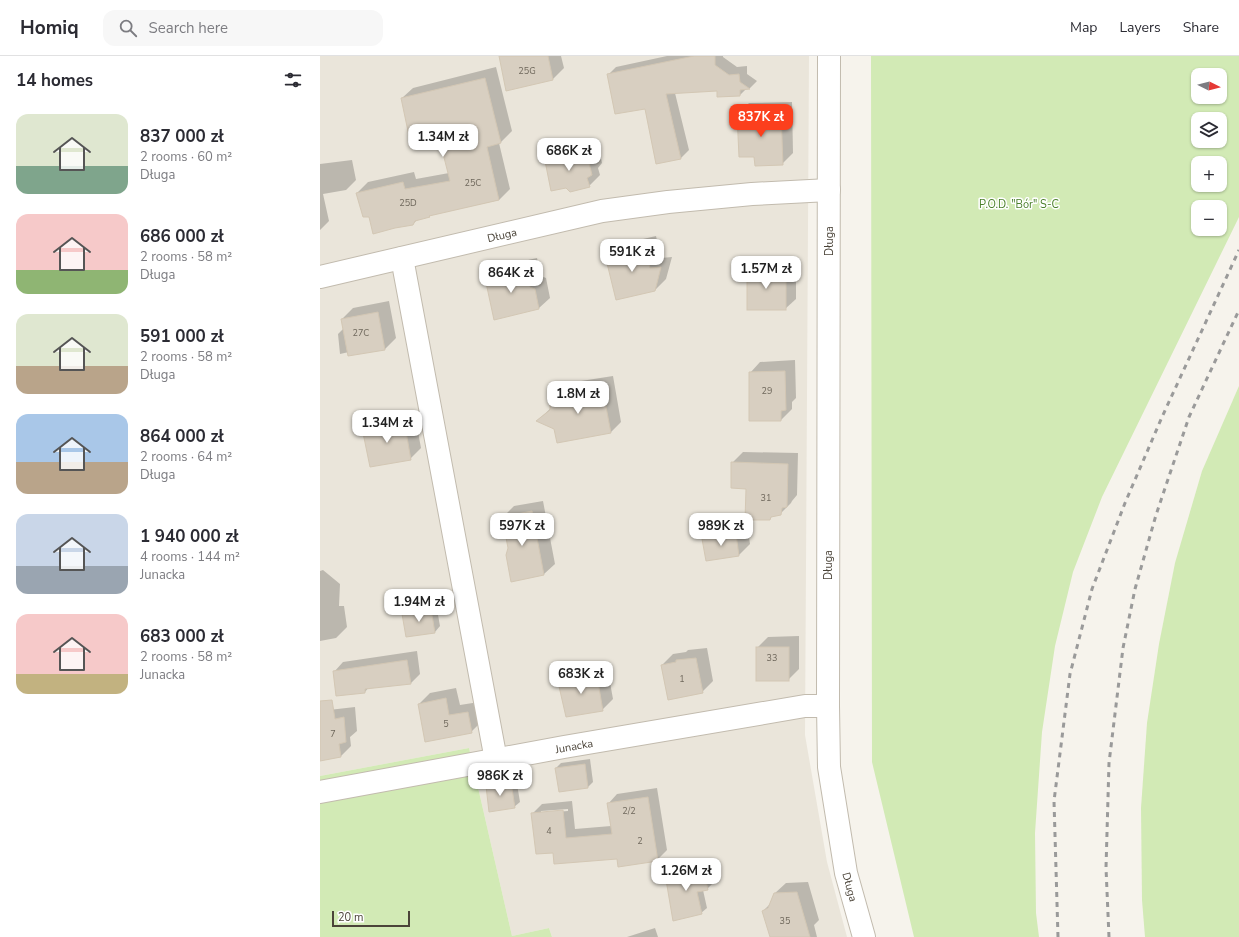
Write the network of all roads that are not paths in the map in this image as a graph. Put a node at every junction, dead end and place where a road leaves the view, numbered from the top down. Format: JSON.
{"nodes":[{"id":1,"x":829,"y":56,"type":"edge"},
{"id":2,"x":829,"y":190,"type":"junction"},
{"id":3,"x":402,"y":258,"type":"junction"},
{"id":4,"x":320,"y":277,"type":"edge"},
{"id":5,"x":828,"y":706,"type":"junction"},
{"id":6,"x":496,"y":760,"type":"junction"},
{"id":7,"x":320,"y":792,"type":"edge"},
{"id":8,"x":864,"y":937,"type":"edge"}],
"edges":[{"from":1,"to":2,"type":"street","name":"Długa"},
{"from":2,"to":3,"type":"street","name":"Długa"},
{"from":2,"to":5,"type":"street","name":"Długa"},
{"from":3,"to":4,"type":"street","name":"Długa"},
{"from":3,"to":6,"type":"street"},
{"from":5,"to":6,"type":"street","name":"Junacka"},
{"from":5,"to":8,"type":"street","name":"Długa"},
{"from":6,"to":7,"type":"street","name":"Junacka"}]}
